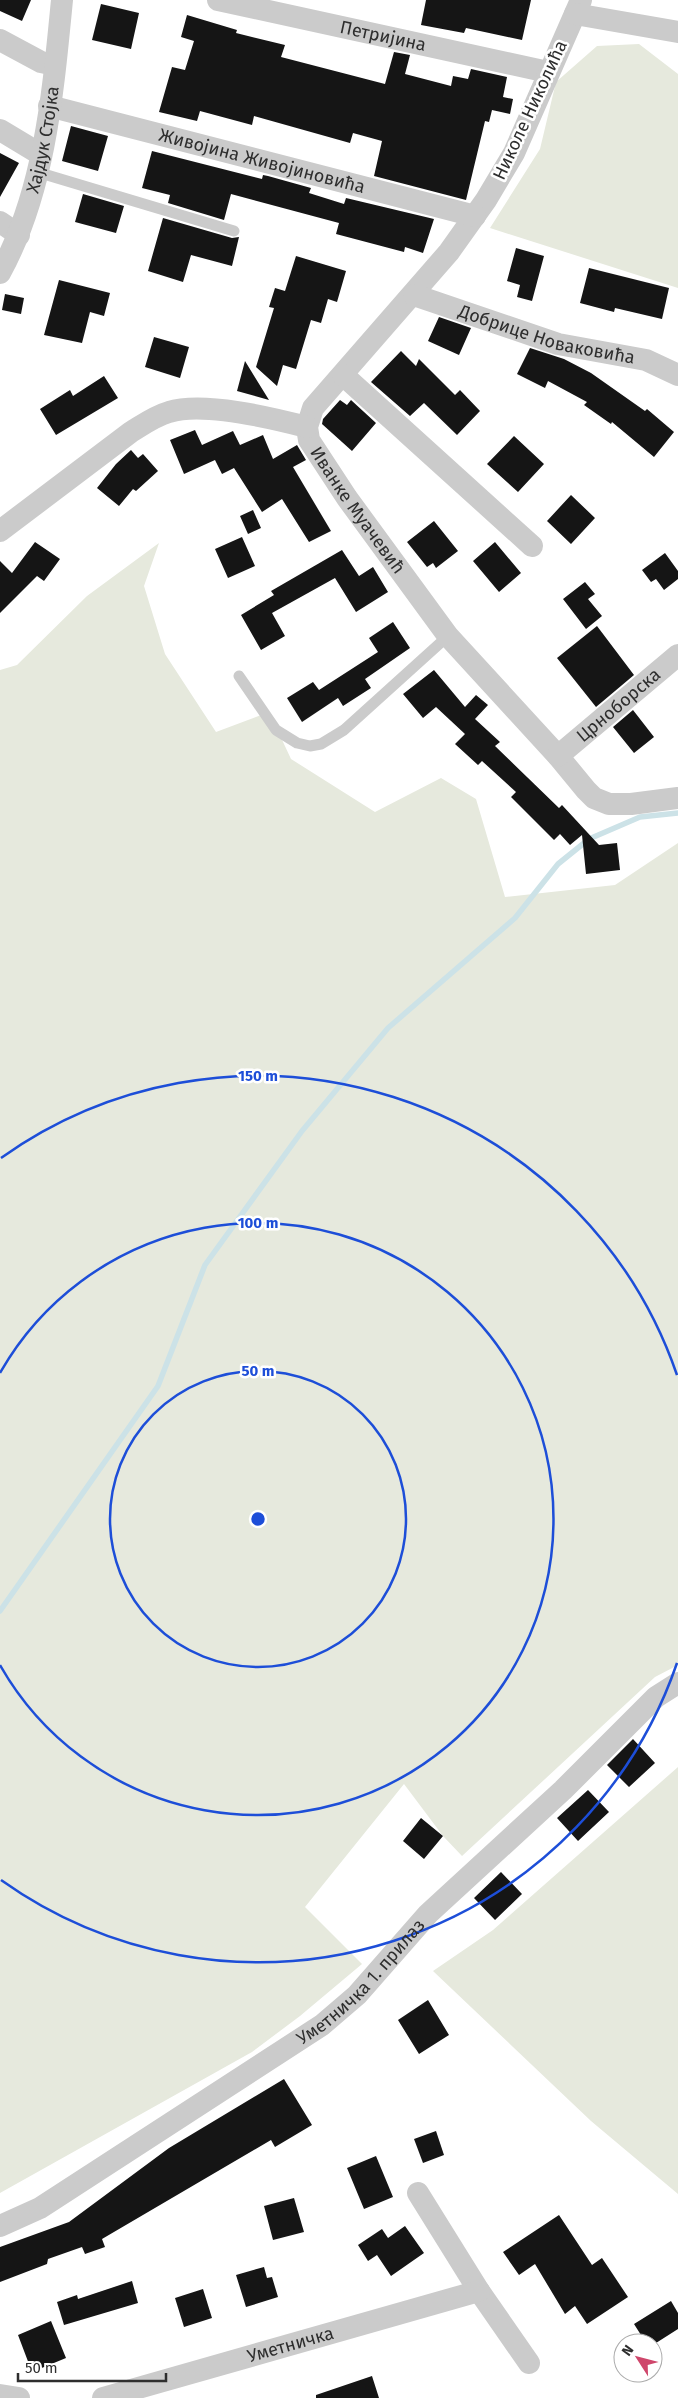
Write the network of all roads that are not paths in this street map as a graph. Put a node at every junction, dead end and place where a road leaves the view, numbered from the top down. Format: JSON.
{"nodes":[{"id":1,"x":62,"y":0,"type":"edge"},
{"id":2,"x":218,"y":0,"type":"edge"},
{"id":3,"x":578,"y":7,"type":"edge"},
{"id":4,"x":678,"y":32,"type":"edge"},
{"id":5,"x":0,"y":40,"type":"edge"},
{"id":6,"x":55,"y":65,"type":"junction"},
{"id":7,"x":548,"y":72,"type":"junction"},
{"id":8,"x":49,"y":106,"type":"junction"},
{"id":9,"x":0,"y":130,"type":"edge"},
{"id":10,"x":38,"y":163,"type":"junction"},
{"id":11,"x":474,"y":216,"type":"junction"},
{"id":12,"x":0,"y":222,"type":"edge"},
{"id":13,"x":234,"y":231,"type":"dead end"},
{"id":14,"x":20,"y":235,"type":"junction"},
{"id":15,"x":0,"y":273,"type":"edge"},
{"id":16,"x":414,"y":295,"type":"junction"},
{"id":17,"x":344,"y":375,"type":"junction"},
{"id":18,"x":678,"y":376,"type":"edge"},
{"id":19,"x":306,"y":428,"type":"junction"},
{"id":20,"x":0,"y":531,"type":"edge"},
{"id":21,"x":532,"y":546,"type":"dead end"},
{"id":22,"x":448,"y":636,"type":"junction"},
{"id":23,"x":678,"y":654,"type":"edge"},
{"id":24,"x":239,"y":676,"type":"dead end"},
{"id":25,"x":558,"y":756,"type":"junction"},
{"id":26,"x":672,"y":799,"type":"edge"},
{"id":27,"x":678,"y":1683,"type":"edge"},
{"id":28,"x":418,"y":2193,"type":"dead end"},
{"id":29,"x":0,"y":2226,"type":"edge"},
{"id":30,"x":479,"y":2291,"type":"junction"},
{"id":31,"x":529,"y":2363,"type":"dead end"},
{"id":32,"x":104,"y":2398,"type":"edge"}],
"edges":[{"from":1,"to":6,"type":"street","name":"Хајдук Стојка"},
{"from":2,"to":7,"type":"street","name":"Петријина"},
{"from":3,"to":4,"type":"street","name":"Николе Николића"},
{"from":3,"to":7,"type":"street","name":"Николе Николића"},
{"from":5,"to":6,"type":"street"},
{"from":6,"to":8,"type":"street","name":"Хајдук Стојка"},
{"from":7,"to":11,"type":"street","name":"Николе Николића"},
{"from":8,"to":10,"type":"street","name":"Хајдук Стојка"},
{"from":8,"to":11,"type":"street","name":"Живојина Живојиновића"},
{"from":9,"to":10,"type":"street"},
{"from":10,"to":13,"type":"lane"},
{"from":10,"to":14,"type":"street","name":"Хајдук Стојка"},
{"from":11,"to":16,"type":"street","name":"Николе Николића"},
{"from":12,"to":14,"type":"street"},
{"from":14,"to":15,"type":"street","name":"Хајдук Стојка"},
{"from":16,"to":17,"type":"street","name":"Николе Николића"},
{"from":16,"to":18,"type":"street","name":"Добрице Новаковића"},
{"from":17,"to":19,"type":"street","name":"Николе Николића"},
{"from":17,"to":21,"type":"street"},
{"from":19,"to":20,"type":"street","name":"Иванке Муачевић"},
{"from":19,"to":22,"type":"street","name":"Иванке Муачевић"},
{"from":22,"to":24,"type":"lane"},
{"from":22,"to":25,"type":"street","name":"Иванке Муачевић"},
{"from":23,"to":25,"type":"street","name":"Црноборска"},
{"from":25,"to":26,"type":"street","name":"Иванке Муачевић"},
{"from":27,"to":29,"type":"street","name":"Уметничка 1. прилаз"},
{"from":28,"to":30,"type":"street"},
{"from":30,"to":31,"type":"street"},
{"from":30,"to":32,"type":"street","name":"Уметничка"}]}
